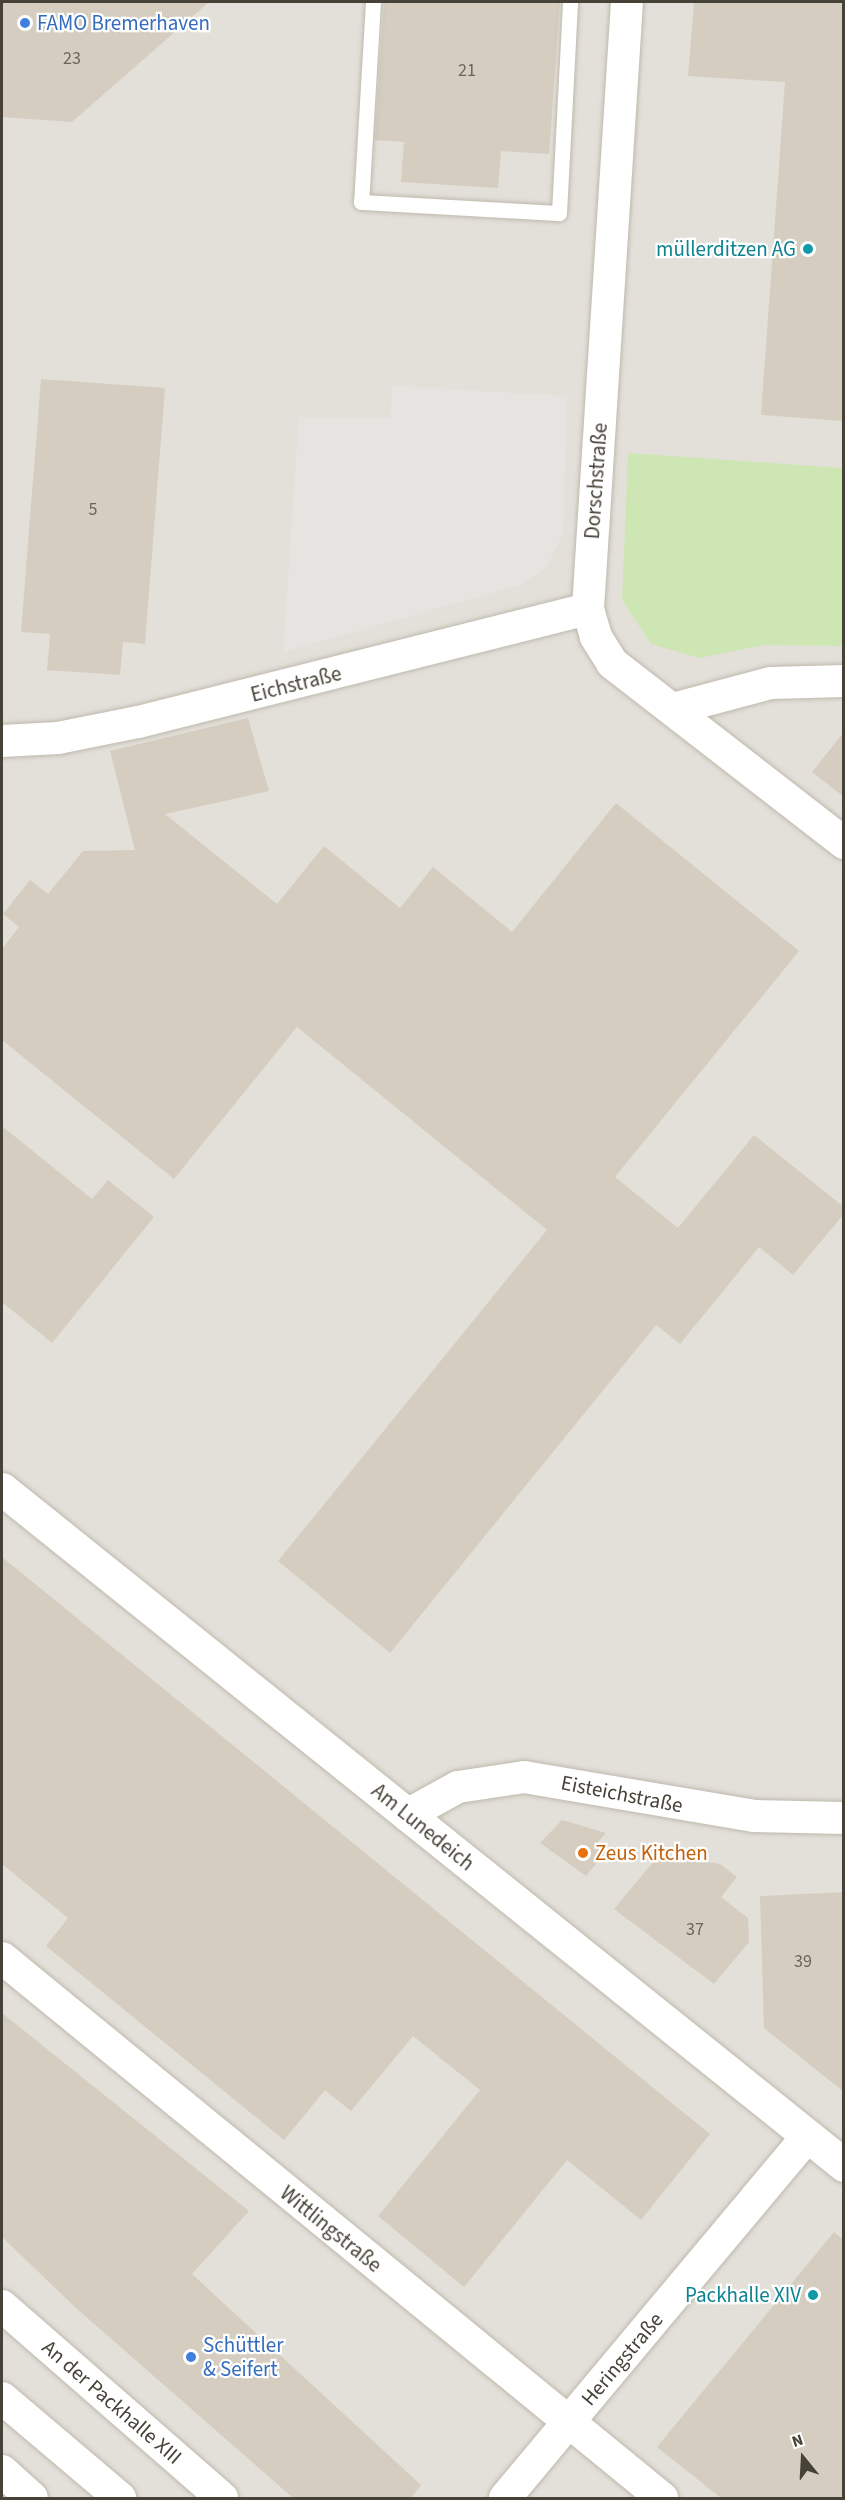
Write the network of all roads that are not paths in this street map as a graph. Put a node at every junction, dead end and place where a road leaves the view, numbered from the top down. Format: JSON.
{"nodes":[{"id":1,"x":373,"y":2,"type":"edge"},
{"id":2,"x":570,"y":2,"type":"edge"},
{"id":3,"x":627,"y":2,"type":"edge"},
{"id":4,"x":588,"y":609,"type":"junction"},
{"id":5,"x":843,"y":681,"type":"edge"},
{"id":6,"x":673,"y":709,"type":"junction"},
{"id":7,"x":2,"y":741,"type":"edge"},
{"id":8,"x":843,"y":843,"type":"edge"},
{"id":9,"x":2,"y":1489,"type":"edge"},
{"id":10,"x":407,"y":1815,"type":"junction"},
{"id":11,"x":843,"y":1818,"type":"edge"},
{"id":12,"x":2,"y":1958,"type":"edge"},
{"id":13,"x":808,"y":2136,"type":"junction"},
{"id":14,"x":843,"y":2165,"type":"edge"},
{"id":15,"x":2,"y":2306,"type":"edge"},
{"id":16,"x":2,"y":2398,"type":"edge"},
{"id":17,"x":568,"y":2424,"type":"junction"},
{"id":18,"x":2,"y":2471,"type":"edge"},
{"id":19,"x":32,"y":2499,"type":"edge"},
{"id":20,"x":120,"y":2499,"type":"edge"},
{"id":21,"x":222,"y":2499,"type":"edge"},
{"id":22,"x":505,"y":2499,"type":"edge"},
{"id":23,"x":662,"y":2499,"type":"edge"}],
"edges":[{"from":1,"to":2,"type":"lane"},
{"from":3,"to":4,"type":"street","name":"Dorschstraße"},
{"from":4,"to":6,"type":"street","name":"Dorschstraße"},
{"from":4,"to":7,"type":"street","name":"Eichstraße"},
{"from":5,"to":6,"type":"street"},
{"from":6,"to":8,"type":"street","name":"Dorschstraße"},
{"from":9,"to":10,"type":"street","name":"Am Lunedeich"},
{"from":10,"to":11,"type":"street","name":"Eisteichstraße"},
{"from":10,"to":13,"type":"street","name":"Am Lunedeich"},
{"from":12,"to":17,"type":"street","name":"Wittlingstraße"},
{"from":13,"to":14,"type":"street","name":"Am Lunedeich"},
{"from":13,"to":17,"type":"street","name":"Heringstraße"},
{"from":15,"to":21,"type":"street","name":"An der Packhalle XIII"},
{"from":16,"to":20,"type":"street"},
{"from":17,"to":22,"type":"street","name":"Heringstraße"},
{"from":17,"to":23,"type":"street","name":"Wittlingstraße"},
{"from":18,"to":19,"type":"street"}]}
